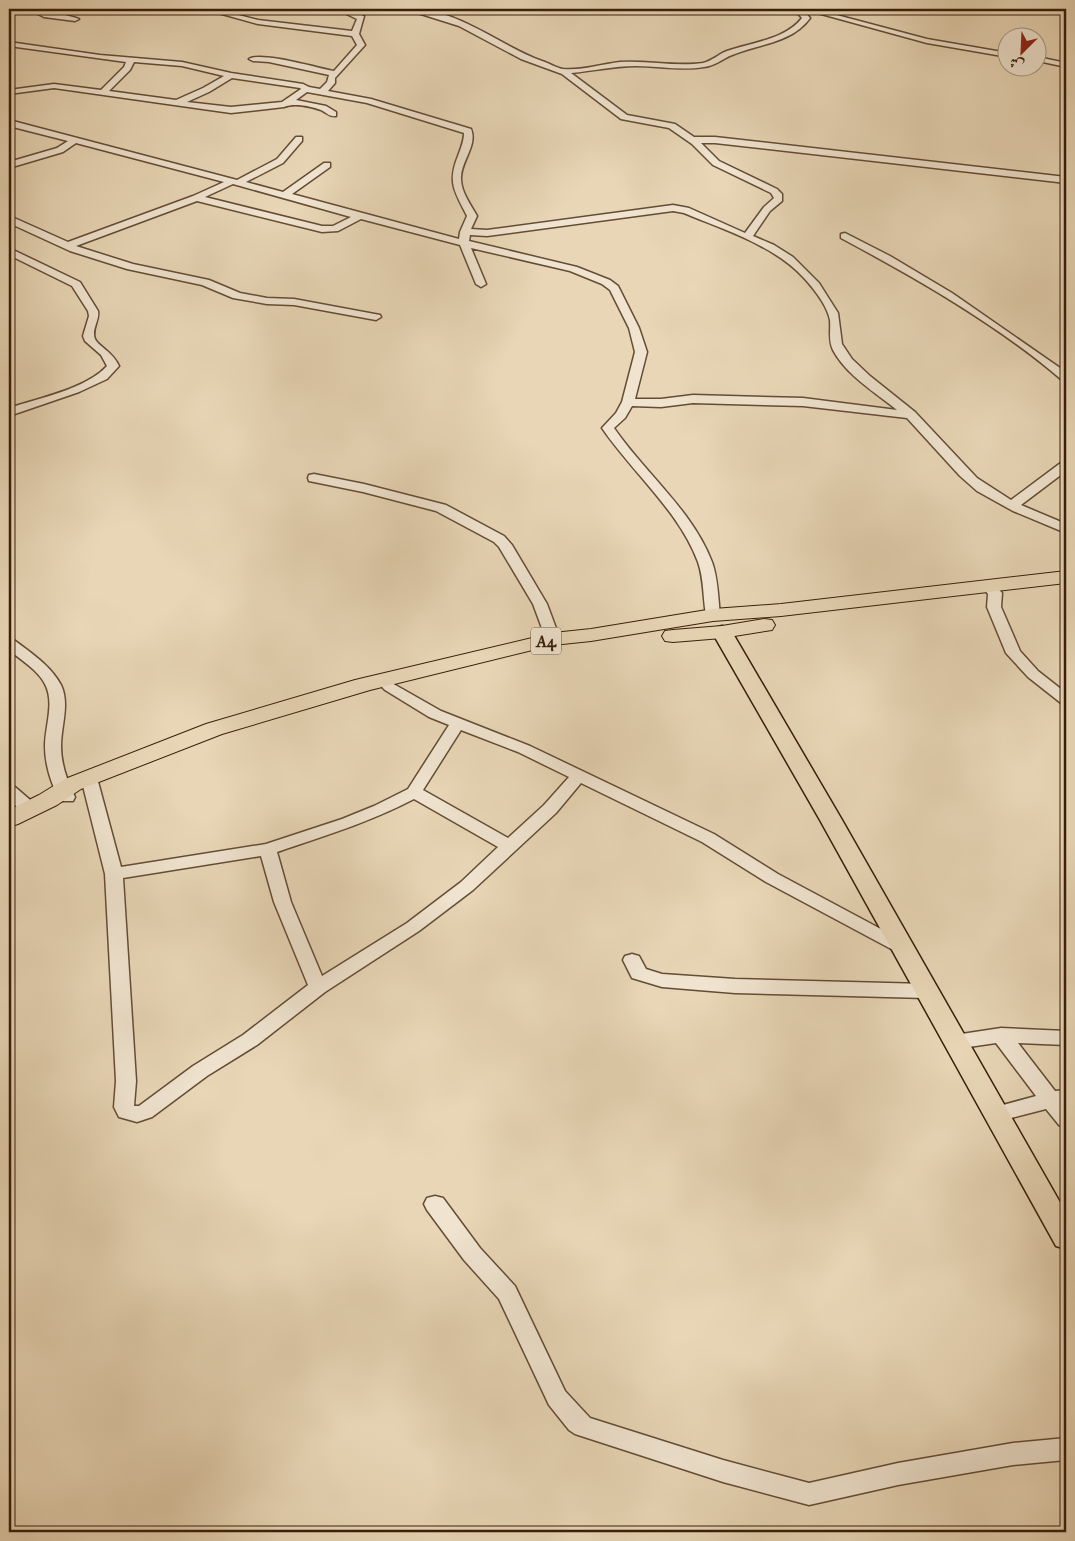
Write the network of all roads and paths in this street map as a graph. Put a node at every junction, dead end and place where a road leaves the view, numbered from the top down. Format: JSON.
{"nodes":[{"id":1,"x":32,"y":9,"type":"edge"},
{"id":2,"x":208,"y":9,"type":"edge"},
{"id":3,"x":339,"y":9,"type":"edge"},
{"id":4,"x":409,"y":9,"type":"edge"},
{"id":5,"x":798,"y":9,"type":"edge"},
{"id":6,"x":807,"y":9,"type":"edge"},
{"id":7,"x":75,"y":19,"type":"dead end"},
{"id":8,"x":355,"y":34,"type":"junction"},
{"id":9,"x":9,"y":44,"type":"edge"},
{"id":10,"x":998,"y":53,"type":"edge"},
{"id":11,"x":253,"y":59,"type":"dead end"},
{"id":12,"x":131,"y":60,"type":"junction"},
{"id":13,"x":1048,"y":61,"type":"edge"},
{"id":14,"x":1066,"y":64,"type":"edge"},
{"id":15,"x":562,"y":71,"type":"junction"},
{"id":16,"x":335,"y":74,"type":"junction"},
{"id":17,"x":231,"y":76,"type":"junction"},
{"id":18,"x":306,"y":89,"type":"junction"},
{"id":19,"x":323,"y":91,"type":"junction"},
{"id":20,"x":9,"y":92,"type":"edge"},
{"id":21,"x":103,"y":92,"type":"junction"},
{"id":22,"x":290,"y":101,"type":"junction"},
{"id":23,"x":179,"y":102,"type":"junction"},
{"id":24,"x":333,"y":114,"type":"dead end"},
{"id":25,"x":9,"y":123,"type":"edge"},
{"id":26,"x":300,"y":139,"type":"dead end"},
{"id":27,"x":692,"y":140,"type":"junction"},
{"id":28,"x":74,"y":141,"type":"junction"},
{"id":29,"x":9,"y":165,"type":"edge"},
{"id":30,"x":328,"y":165,"type":"dead end"},
{"id":31,"x":1066,"y":180,"type":"edge"},
{"id":32,"x":234,"y":182,"type":"junction"},
{"id":33,"x":285,"y":195,"type":"junction"},
{"id":34,"x":196,"y":198,"type":"junction"},
{"id":35,"x":360,"y":216,"type":"junction"},
{"id":36,"x":9,"y":219,"type":"edge"},
{"id":37,"x":845,"y":236,"type":"dead end"},
{"id":38,"x":465,"y":237,"type":"junction"},
{"id":39,"x":747,"y":237,"type":"junction"},
{"id":40,"x":67,"y":246,"type":"junction"},
{"id":41,"x":9,"y":251,"type":"edge"},
{"id":42,"x":481,"y":284,"type":"dead end"},
{"id":43,"x":376,"y":317,"type":"dead end"},
{"id":44,"x":1066,"y":378,"type":"edge"},
{"id":45,"x":628,"y":402,"type":"junction"},
{"id":46,"x":9,"y":412,"type":"edge"},
{"id":47,"x":911,"y":415,"type":"junction"},
{"id":48,"x":1066,"y":465,"type":"edge"},
{"id":49,"x":314,"y":478,"type":"dead end"},
{"id":50,"x":1013,"y":505,"type":"junction"},
{"id":51,"x":1066,"y":529,"type":"edge"},
{"id":52,"x":1066,"y":578,"type":"edge"},
{"id":53,"x":1066,"y":586,"type":"edge"},
{"id":54,"x":991,"y":590,"type":"junction"},
{"id":55,"x":717,"y":624,"type":"junction"},
{"id":56,"x":553,"y":639,"type":"junction"},
{"id":57,"x":593,"y":639,"type":"junction"},
{"id":58,"x":9,"y":644,"type":"edge"},
{"id":59,"x":390,"y":687,"type":"junction"},
{"id":60,"x":1066,"y":700,"type":"edge"},
{"id":61,"x":458,"y":724,"type":"junction"},
{"id":62,"x":580,"y":775,"type":"junction"},
{"id":63,"x":91,"y":783,"type":"junction"},
{"id":64,"x":9,"y":791,"type":"edge"},
{"id":65,"x":414,"y":792,"type":"junction"},
{"id":66,"x":43,"y":803,"type":"edge"},
{"id":67,"x":509,"y":846,"type":"junction"},
{"id":68,"x":268,"y":849,"type":"junction"},
{"id":69,"x":114,"y":874,"type":"junction"},
{"id":70,"x":901,"y":946,"type":"junction"},
{"id":71,"x":632,"y":960,"type":"dead end"},
{"id":72,"x":318,"y":987,"type":"junction"},
{"id":73,"x":926,"y":991,"type":"junction"},
{"id":74,"x":1001,"y":1035,"type":"junction"},
{"id":75,"x":1066,"y":1038,"type":"edge"},
{"id":76,"x":955,"y":1042,"type":"junction"},
{"id":77,"x":1057,"y":1098,"type":"edge"},
{"id":78,"x":996,"y":1114,"type":"junction"},
{"id":79,"x":1066,"y":1120,"type":"edge"},
{"id":80,"x":435,"y":1204,"type":"dead end"},
{"id":81,"x":1066,"y":1238,"type":"edge"},
{"id":82,"x":1066,"y":1449,"type":"edge"}],
"edges":[{"from":1,"to":7,"type":"street"},
{"from":2,"to":8,"type":"street"},
{"from":3,"to":8,"type":"street"},
{"from":4,"to":15,"type":"street"},
{"from":5,"to":15,"type":"street"},
{"from":6,"to":10,"type":"street"},
{"from":8,"to":16,"type":"street"},
{"from":9,"to":12,"type":"street"},
{"from":11,"to":16,"type":"street"},
{"from":12,"to":17,"type":"street"},
{"from":12,"to":21,"type":"street"},
{"from":13,"to":14,"type":"street"},
{"from":15,"to":27,"type":"street"},
{"from":16,"to":19,"type":"street"},
{"from":17,"to":18,"type":"street"},
{"from":17,"to":23,"type":"street"},
{"from":18,"to":19,"type":"street"},
{"from":18,"to":22,"type":"street"},
{"from":19,"to":38,"type":"street"},
{"from":20,"to":21,"type":"street"},
{"from":21,"to":23,"type":"street"},
{"from":22,"to":23,"type":"street"},
{"from":22,"to":24,"type":"street"},
{"from":25,"to":28,"type":"street"},
{"from":26,"to":32,"type":"street"},
{"from":27,"to":31,"type":"street"},
{"from":27,"to":39,"type":"street"},
{"from":28,"to":29,"type":"street"},
{"from":28,"to":32,"type":"street"},
{"from":30,"to":33,"type":"street"},
{"from":32,"to":33,"type":"street"},
{"from":32,"to":34,"type":"street"},
{"from":33,"to":35,"type":"street"},
{"from":34,"to":35,"type":"street"},
{"from":34,"to":40,"type":"street"},
{"from":35,"to":38,"type":"street"},
{"from":36,"to":40,"type":"street"},
{"from":37,"to":44,"type":"street"},
{"from":38,"to":39,"type":"street"},
{"from":38,"to":42,"type":"street"},
{"from":38,"to":45,"type":"street"},
{"from":39,"to":47,"type":"street"},
{"from":40,"to":43,"type":"street"},
{"from":41,"to":46,"type":"street"},
{"from":45,"to":47,"type":"street"},
{"from":45,"to":55,"type":"street"},
{"from":47,"to":50,"type":"street"},
{"from":48,"to":50,"type":"street"},
{"from":49,"to":56,"type":"street"},
{"from":50,"to":51,"type":"street"},
{"from":52,"to":54,"type":"highway","number":"A4"},
{"from":53,"to":54,"type":"highway","number":"A4"},
{"from":54,"to":55,"type":"highway","number":"A4"},
{"from":54,"to":60,"type":"street"},
{"from":55,"to":57,"type":"highway","number":"A4"},
{"from":55,"to":70,"type":"main road"},
{"from":56,"to":57,"type":"highway","number":"A4"},
{"from":56,"to":63,"type":"highway","number":"A4"},
{"from":57,"to":59,"type":"highway","number":"A4"},
{"from":58,"to":66,"type":"street"},
{"from":59,"to":61,"type":"street"},
{"from":59,"to":63,"type":"highway","number":"A4"},
{"from":61,"to":62,"type":"street"},
{"from":61,"to":65,"type":"street"},
{"from":62,"to":67,"type":"street"},
{"from":62,"to":70,"type":"street"},
{"from":63,"to":66,"type":"highway","number":"A4"},
{"from":63,"to":69,"type":"street"},
{"from":64,"to":66,"type":"street"},
{"from":65,"to":67,"type":"street"},
{"from":65,"to":68,"type":"street"},
{"from":67,"to":72,"type":"street"},
{"from":68,"to":69,"type":"street"},
{"from":68,"to":72,"type":"street"},
{"from":69,"to":72,"type":"street"},
{"from":70,"to":73,"type":"main road"},
{"from":71,"to":73,"type":"street"},
{"from":73,"to":76,"type":"main road"},
{"from":74,"to":75,"type":"street"},
{"from":74,"to":76,"type":"street"},
{"from":74,"to":77,"type":"street"},
{"from":76,"to":78,"type":"main road"},
{"from":77,"to":78,"type":"street"},
{"from":77,"to":79,"type":"street"},
{"from":78,"to":81,"type":"main road"},
{"from":80,"to":82,"type":"street"}]}
